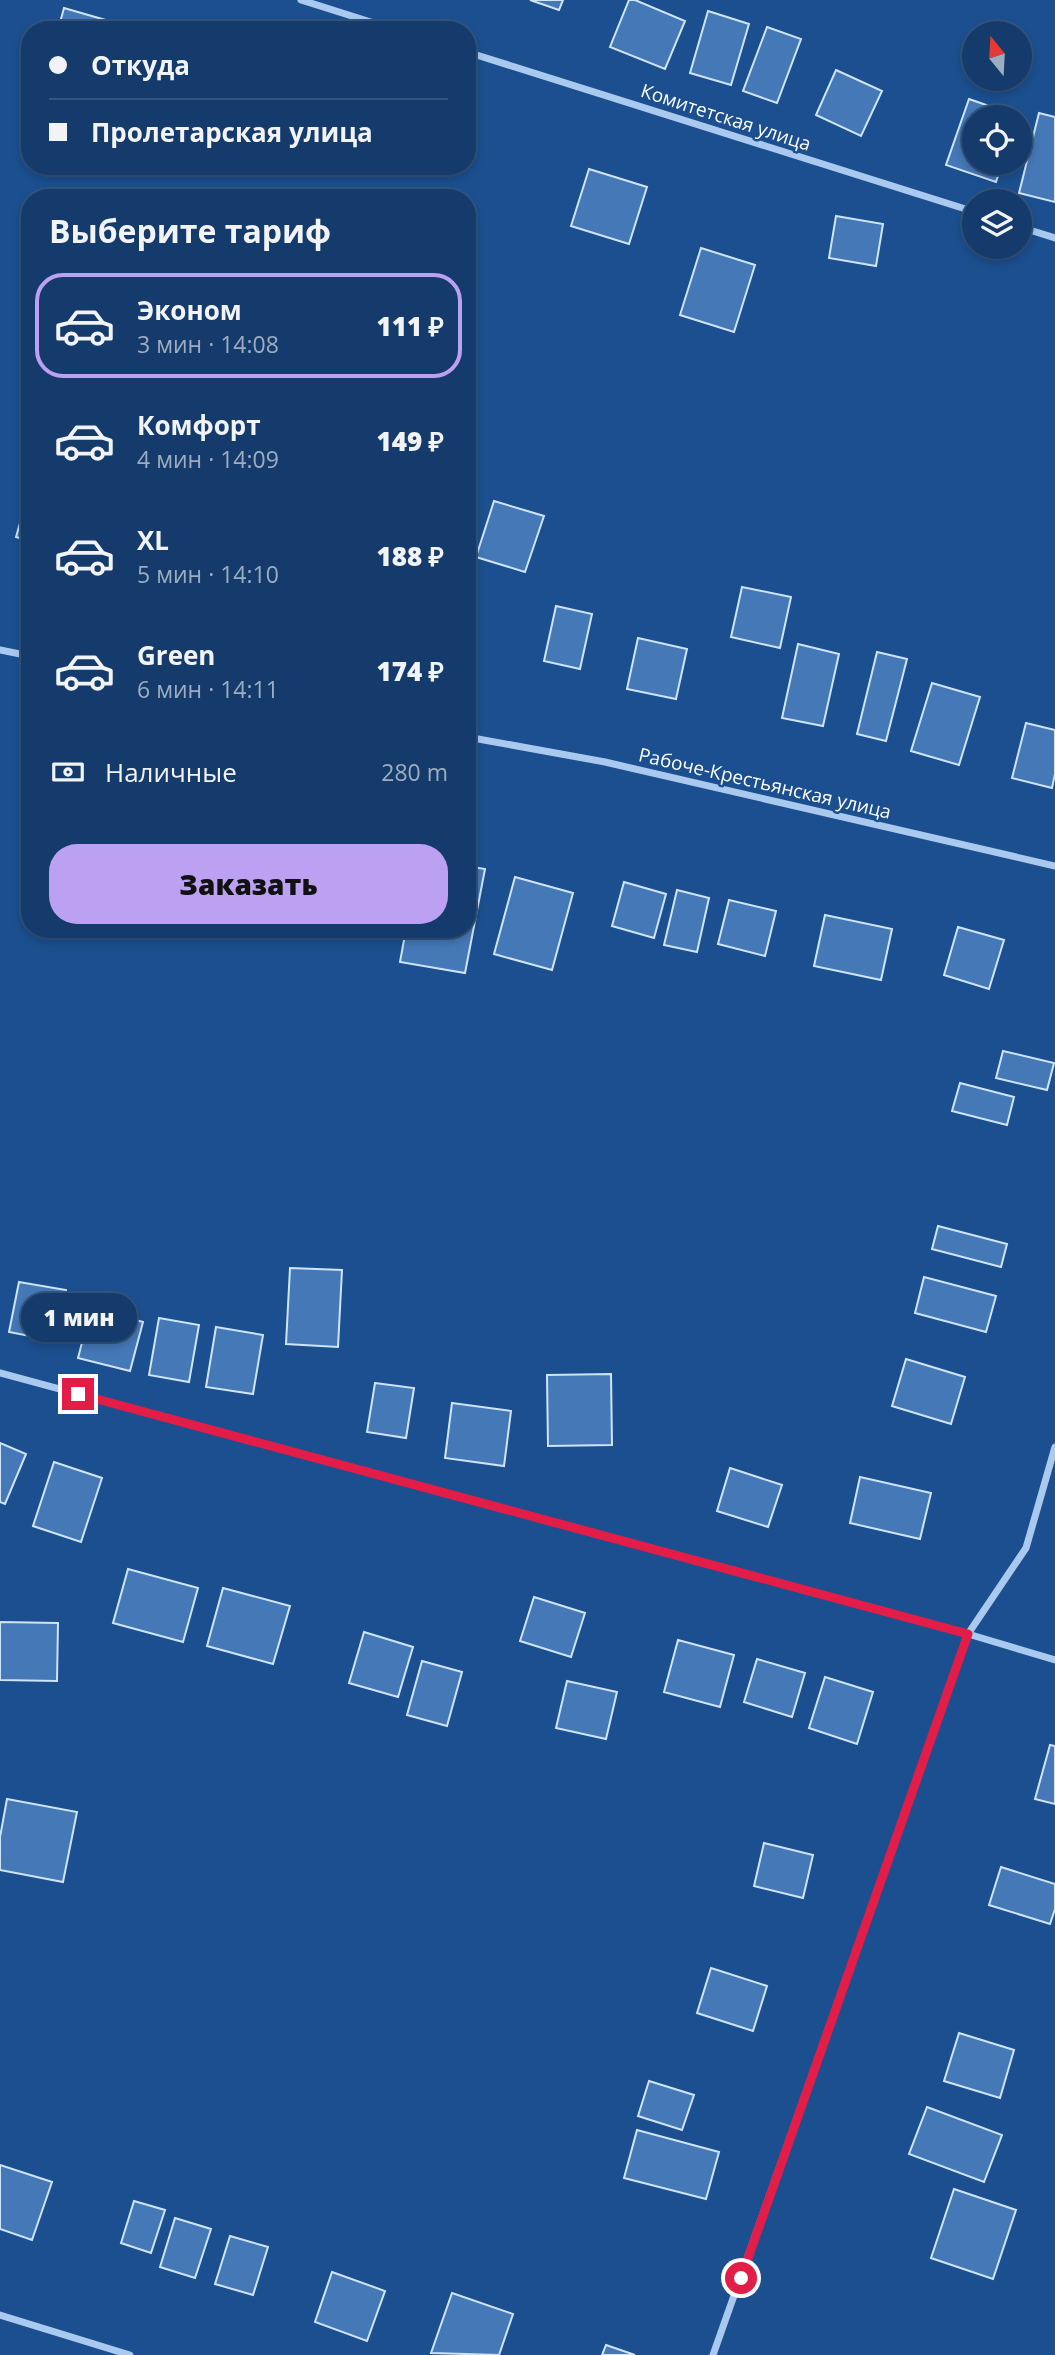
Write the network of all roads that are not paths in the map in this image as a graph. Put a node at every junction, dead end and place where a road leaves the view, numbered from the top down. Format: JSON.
{"nodes":[{"id":1,"x":301,"y":0,"type":"edge"},
{"id":2,"x":368,"y":21,"type":"edge"},
{"id":3,"x":476,"y":55,"type":"edge"},
{"id":4,"x":962,"y":208,"type":"edge"},
{"id":5,"x":1032,"y":230,"type":"edge"},
{"id":6,"x":1055,"y":237,"type":"edge"},
{"id":7,"x":0,"y":650,"type":"edge"},
{"id":8,"x":21,"y":654,"type":"edge"},
{"id":9,"x":476,"y":739,"type":"edge"},
{"id":10,"x":1055,"y":866,"type":"edge"},
{"id":11,"x":0,"y":1373,"type":"edge"},
{"id":12,"x":1055,"y":1447,"type":"edge"},
{"id":13,"x":968,"y":1634,"type":"junction"},
{"id":14,"x":1055,"y":1660,"type":"edge"},
{"id":15,"x":0,"y":2315,"type":"edge"},
{"id":16,"x":130,"y":2355,"type":"edge"},
{"id":17,"x":713,"y":2355,"type":"edge"}],
"edges":[{"from":1,"to":2,"type":"street"},
{"from":3,"to":4,"type":"street","name":"Комитетская улица"},
{"from":5,"to":6,"type":"street"},
{"from":7,"to":8,"type":"street"},
{"from":9,"to":10,"type":"street","name":"Рабоче-Крестьянская улица"},
{"from":11,"to":13,"type":"street"},
{"from":12,"to":13,"type":"street"},
{"from":13,"to":14,"type":"street"},
{"from":13,"to":17,"type":"street"},
{"from":15,"to":16,"type":"street"}]}
